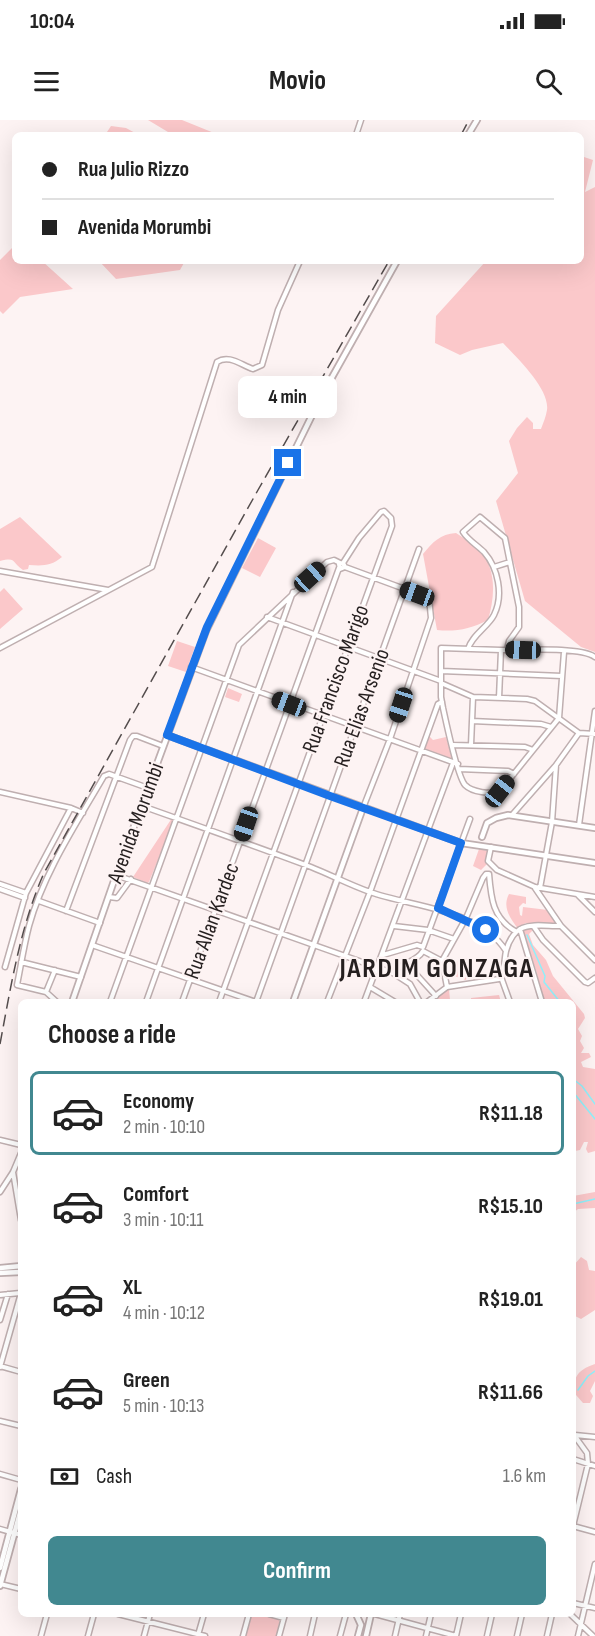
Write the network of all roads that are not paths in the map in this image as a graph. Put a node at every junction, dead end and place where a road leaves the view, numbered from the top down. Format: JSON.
{"nodes":[{"id":1,"x":299,"y":264,"type":"edge"},
{"id":2,"x":395,"y":264,"type":"edge"},
{"id":3,"x":392,"y":526,"type":"joint"},
{"id":4,"x":418,"y":549,"type":"dead end"},
{"id":5,"x":510,"y":562,"type":"junction"},
{"id":6,"x":342,"y":565,"type":"junction"},
{"id":7,"x":494,"y":567,"type":"junction"},
{"id":8,"x":0,"y":572,"type":"edge"},
{"id":9,"x":372,"y":579,"type":"junction"},
{"id":10,"x":108,"y":590,"type":"junction"},
{"id":11,"x":405,"y":590,"type":"junction"},
{"id":12,"x":294,"y":592,"type":"junction"},
{"id":13,"x":267,"y":617,"type":"junction"},
{"id":14,"x":283,"y":623,"type":"junction"},
{"id":15,"x":315,"y":634,"type":"junction"},
{"id":16,"x":347,"y":647,"type":"junction"},
{"id":17,"x":0,"y":648,"type":"edge"},
{"id":18,"x":468,"y":648,"type":"junction"},
{"id":19,"x":504,"y":650,"type":"junction"},
{"id":20,"x":564,"y":652,"type":"junction"},
{"id":21,"x":595,"y":657,"type":"edge"},
{"id":22,"x":380,"y":659,"type":"junction"},
{"id":23,"x":191,"y":667,"type":"junction"},
{"id":24,"x":412,"y":670,"type":"junction"},
{"id":25,"x":441,"y":671,"type":"junction"},
{"id":26,"x":500,"y":674,"type":"junction"},
{"id":27,"x":562,"y":676,"type":"junction"},
{"id":28,"x":226,"y":680,"type":"junction"},
{"id":29,"x":441,"y":682,"type":"junction"},
{"id":30,"x":258,"y":691,"type":"junction"},
{"id":31,"x":473,"y":697,"type":"junction"},
{"id":32,"x":499,"y":698,"type":"junction"},
{"id":33,"x":442,"y":702,"type":"junction"},
{"id":34,"x":289,"y":704,"type":"junction"},
{"id":35,"x":595,"y":711,"type":"edge"},
{"id":36,"x":323,"y":715,"type":"junction"},
{"id":37,"x":559,"y":718,"type":"junction"},
{"id":38,"x":472,"y":721,"type":"junction"},
{"id":39,"x":355,"y":727,"type":"junction"},
{"id":40,"x":551,"y":727,"type":"junction"},
{"id":41,"x":579,"y":733,"type":"junction"},
{"id":42,"x":593,"y":733,"type":"edge"},
{"id":43,"x":167,"y":735,"type":"junction"},
{"id":44,"x":390,"y":739,"type":"junction"},
{"id":45,"x":453,"y":745,"type":"junction"},
{"id":46,"x":163,"y":746,"type":"junction"},
{"id":47,"x":471,"y":746,"type":"junction"},
{"id":48,"x":202,"y":748,"type":"junction"},
{"id":49,"x":533,"y":750,"type":"junction"},
{"id":50,"x":421,"y":752,"type":"junction"},
{"id":51,"x":233,"y":760,"type":"junction"},
{"id":52,"x":455,"y":764,"type":"junction"},
{"id":53,"x":556,"y":765,"type":"junction"},
{"id":54,"x":459,"y":769,"type":"junction"},
{"id":55,"x":265,"y":772,"type":"junction"},
{"id":56,"x":514,"y":774,"type":"junction"},
{"id":57,"x":117,"y":776,"type":"junction"},
{"id":58,"x":299,"y":784,"type":"junction"},
{"id":59,"x":149,"y":788,"type":"junction"},
{"id":60,"x":0,"y":792,"type":"edge"},
{"id":61,"x":330,"y":796,"type":"junction"},
{"id":62,"x":523,"y":804,"type":"junction"},
{"id":63,"x":142,"y":806,"type":"junction"},
{"id":64,"x":71,"y":808,"type":"junction"},
{"id":65,"x":363,"y":808,"type":"junction"},
{"id":66,"x":83,"y":813,"type":"junction"},
{"id":67,"x":512,"y":815,"type":"junction"},
{"id":68,"x":525,"y":817,"type":"junction"},
{"id":69,"x":176,"y":818,"type":"junction"},
{"id":70,"x":470,"y":819,"type":"dead end"},
{"id":71,"x":396,"y":820,"type":"junction"},
{"id":72,"x":552,"y":822,"type":"junction"},
{"id":73,"x":579,"y":825,"type":"junction"},
{"id":74,"x":595,"y":828,"type":"edge"},
{"id":75,"x":208,"y":830,"type":"junction"},
{"id":76,"x":428,"y":832,"type":"junction"},
{"id":77,"x":482,"y":837,"type":"junction"},
{"id":78,"x":240,"y":842,"type":"junction"},
{"id":79,"x":461,"y":843,"type":"junction"},
{"id":80,"x":474,"y":845,"type":"junction"},
{"id":81,"x":491,"y":847,"type":"junction"},
{"id":82,"x":272,"y":853,"type":"junction"},
{"id":83,"x":547,"y":855,"type":"junction"},
{"id":84,"x":595,"y":862,"type":"edge"},
{"id":85,"x":305,"y":865,"type":"junction"},
{"id":86,"x":117,"y":875,"type":"junction"},
{"id":87,"x":338,"y":878,"type":"junction"},
{"id":88,"x":130,"y":879,"type":"junction"},
{"id":89,"x":0,"y":884,"type":"edge"},
{"id":90,"x":151,"y":886,"type":"junction"},
{"id":91,"x":537,"y":888,"type":"junction"},
{"id":92,"x":0,"y":889,"type":"edge"},
{"id":93,"x":370,"y":892,"type":"junction"},
{"id":94,"x":26,"y":895,"type":"junction"},
{"id":95,"x":578,"y":895,"type":"junction"},
{"id":96,"x":109,"y":897,"type":"junction"},
{"id":97,"x":595,"y":897,"type":"edge"},
{"id":98,"x":183,"y":898,"type":"junction"},
{"id":99,"x":39,"y":901,"type":"junction"},
{"id":100,"x":403,"y":901,"type":"junction"},
{"id":101,"x":438,"y":908,"type":"junction"},
{"id":102,"x":216,"y":910,"type":"junction"},
{"id":103,"x":66,"y":911,"type":"junction"},
{"id":104,"x":595,"y":912,"type":"edge"},
{"id":105,"x":464,"y":920,"type":"junction"},
{"id":106,"x":248,"y":922,"type":"junction"},
{"id":107,"x":100,"y":923,"type":"junction"},
{"id":108,"x":394,"y":926,"type":"junction"},
{"id":109,"x":534,"y":926,"type":"junction"},
{"id":110,"x":561,"y":926,"type":"junction"},
{"id":111,"x":430,"y":930,"type":"junction"},
{"id":112,"x":517,"y":930,"type":"junction"},
{"id":113,"x":281,"y":933,"type":"junction"},
{"id":114,"x":454,"y":939,"type":"junction"},
{"id":115,"x":92,"y":945,"type":"junction"},
{"id":116,"x":313,"y":945,"type":"junction"},
{"id":117,"x":423,"y":949,"type":"junction"},
{"id":118,"x":506,"y":951,"type":"junction"},
{"id":119,"x":383,"y":955,"type":"junction"},
{"id":120,"x":126,"y":956,"type":"junction"},
{"id":121,"x":344,"y":956,"type":"junction"},
{"id":122,"x":595,"y":960,"type":"edge"},
{"id":123,"x":442,"y":961,"type":"junction"},
{"id":124,"x":21,"y":962,"type":"junction"},
{"id":125,"x":406,"y":963,"type":"junction"},
{"id":126,"x":5,"y":967,"type":"dead end"},
{"id":127,"x":158,"y":967,"type":"junction"},
{"id":128,"x":377,"y":967,"type":"junction"},
{"id":129,"x":54,"y":970,"type":"junction"},
{"id":130,"x":393,"y":973,"type":"junction"},
{"id":131,"x":81,"y":977,"type":"junction"},
{"id":132,"x":501,"y":977,"type":"junction"},
{"id":133,"x":191,"y":978,"type":"junction"},
{"id":134,"x":595,"y":978,"type":"edge"},
{"id":135,"x":370,"y":987,"type":"junction"},
{"id":136,"x":447,"y":987,"type":"junction"},
{"id":137,"x":223,"y":990,"type":"junction"},
{"id":138,"x":46,"y":992,"type":"junction"},
{"id":139,"x":435,"y":996,"type":"junction"},
{"id":140,"x":54,"y":999,"type":"edge"},
{"id":141,"x":73,"y":999,"type":"edge"},
{"id":142,"x":111,"y":999,"type":"edge"},
{"id":143,"x":147,"y":999,"type":"edge"},
{"id":144,"x":183,"y":999,"type":"edge"},
{"id":145,"x":220,"y":999,"type":"edge"},
{"id":146,"x":248,"y":999,"type":"edge"},
{"id":147,"x":257,"y":999,"type":"edge"},
{"id":148,"x":294,"y":999,"type":"edge"},
{"id":149,"x":328,"y":999,"type":"edge"},
{"id":150,"x":365,"y":999,"type":"edge"},
{"id":151,"x":390,"y":999,"type":"edge"},
{"id":152,"x":418,"y":999,"type":"edge"},
{"id":153,"x":431,"y":999,"type":"edge"},
{"id":154,"x":509,"y":999,"type":"edge"},
{"id":155,"x":541,"y":999,"type":"edge"},
{"id":156,"x":0,"y":1140,"type":"edge"},
{"id":157,"x":18,"y":1144,"type":"edge"},
{"id":158,"x":18,"y":1161,"type":"edge"},
{"id":159,"x":13,"y":1172,"type":"junction"},
{"id":160,"x":0,"y":1192,"type":"edge"},
{"id":161,"x":18,"y":1202,"type":"edge"},
{"id":162,"x":18,"y":1267,"type":"edge"},
{"id":163,"x":0,"y":1270,"type":"edge"},
{"id":164,"x":18,"y":1272,"type":"edge"},
{"id":165,"x":18,"y":1293,"type":"edge"},
{"id":166,"x":8,"y":1294,"type":"junction"},
{"id":167,"x":0,"y":1295,"type":"edge"},
{"id":168,"x":18,"y":1304,"type":"edge"},
{"id":169,"x":0,"y":1320,"type":"edge"},
{"id":170,"x":0,"y":1367,"type":"edge"},
{"id":171,"x":18,"y":1371,"type":"edge"},
{"id":172,"x":0,"y":1421,"type":"edge"},
{"id":173,"x":18,"y":1425,"type":"edge"},
{"id":174,"x":576,"y":1435,"type":"edge"},
{"id":175,"x":595,"y":1437,"type":"edge"},
{"id":176,"x":576,"y":1439,"type":"edge"},
{"id":177,"x":576,"y":1460,"type":"edge"},
{"id":178,"x":593,"y":1465,"type":"edge"},
{"id":179,"x":0,"y":1474,"type":"edge"},
{"id":180,"x":18,"y":1479,"type":"edge"},
{"id":181,"x":18,"y":1504,"type":"edge"},
{"id":182,"x":18,"y":1517,"type":"edge"},
{"id":183,"x":576,"y":1517,"type":"edge"},
{"id":184,"x":576,"y":1527,"type":"edge"},
{"id":185,"x":0,"y":1529,"type":"edge"},
{"id":186,"x":595,"y":1532,"type":"edge"},
{"id":187,"x":12,"y":1533,"type":"junction"},
{"id":188,"x":18,"y":1534,"type":"edge"},
{"id":189,"x":595,"y":1564,"type":"edge"},
{"id":190,"x":0,"y":1568,"type":"edge"},
{"id":191,"x":0,"y":1585,"type":"edge"},
{"id":192,"x":18,"y":1588,"type":"edge"},
{"id":193,"x":576,"y":1604,"type":"edge"},
{"id":194,"x":585,"y":1606,"type":"junction"},
{"id":195,"x":595,"y":1608,"type":"edge"},
{"id":196,"x":46,"y":1617,"type":"edge"},
{"id":197,"x":93,"y":1617,"type":"edge"},
{"id":198,"x":129,"y":1617,"type":"edge"},
{"id":199,"x":149,"y":1617,"type":"edge"},
{"id":200,"x":203,"y":1617,"type":"edge"},
{"id":201,"x":248,"y":1617,"type":"edge"},
{"id":202,"x":284,"y":1617,"type":"edge"},
{"id":203,"x":314,"y":1617,"type":"edge"},
{"id":204,"x":345,"y":1617,"type":"edge"},
{"id":205,"x":357,"y":1617,"type":"edge"},
{"id":206,"x":371,"y":1617,"type":"edge"},
{"id":207,"x":384,"y":1617,"type":"edge"},
{"id":208,"x":400,"y":1617,"type":"edge"},
{"id":209,"x":430,"y":1617,"type":"edge"},
{"id":210,"x":460,"y":1617,"type":"edge"},
{"id":211,"x":491,"y":1617,"type":"edge"},
{"id":212,"x":521,"y":1617,"type":"edge"},
{"id":213,"x":551,"y":1617,"type":"edge"},
{"id":214,"x":573,"y":1617,"type":"edge"},
{"id":215,"x":399,"y":1621,"type":"junction"},
{"id":216,"x":148,"y":1622,"type":"junction"},
{"id":217,"x":581,"y":1625,"type":"junction"},
{"id":218,"x":427,"y":1628,"type":"junction"},
{"id":219,"x":198,"y":1635,"type":"edge"},
{"id":220,"x":41,"y":1636,"type":"edge"},
{"id":221,"x":88,"y":1636,"type":"edge"},
{"id":222,"x":144,"y":1636,"type":"edge"},
{"id":223,"x":205,"y":1636,"type":"edge"},
{"id":224,"x":243,"y":1636,"type":"edge"},
{"id":225,"x":279,"y":1636,"type":"edge"},
{"id":226,"x":310,"y":1636,"type":"edge"},
{"id":227,"x":340,"y":1636,"type":"edge"},
{"id":228,"x":358,"y":1636,"type":"edge"},
{"id":229,"x":366,"y":1636,"type":"edge"},
{"id":230,"x":395,"y":1636,"type":"edge"},
{"id":231,"x":426,"y":1636,"type":"edge"},
{"id":232,"x":456,"y":1636,"type":"edge"},
{"id":233,"x":487,"y":1636,"type":"edge"},
{"id":234,"x":517,"y":1636,"type":"edge"},
{"id":235,"x":547,"y":1636,"type":"edge"},
{"id":236,"x":578,"y":1636,"type":"edge"},
{"id":237,"x":593,"y":1636,"type":"edge"}],
"edges":[{"from":1,"to":10,"type":"street"},
{"from":2,"to":23,"type":"main road","name":"Avenida Morumbi"},
{"from":3,"to":6,"type":"street","name":"Rua Allan Kardec"},
{"from":3,"to":9,"type":"street","name":"Rua Francisco Marigo"},
{"from":4,"to":11,"type":"street","name":"Rua Elias Arsenio"},
{"from":5,"to":7,"type":"street"},
{"from":5,"to":7,"type":"street"},
{"from":5,"to":19,"type":"street"},
{"from":6,"to":9,"type":"street"},
{"from":6,"to":12,"type":"street"},
{"from":6,"to":15,"type":"street","name":"Rua Allan Kardec"},
{"from":7,"to":18,"type":"street"},
{"from":8,"to":10,"type":"street"},
{"from":9,"to":11,"type":"street"},
{"from":9,"to":16,"type":"street","name":"Rua Francisco Marigo"},
{"from":10,"to":17,"type":"street"},
{"from":11,"to":22,"type":"street","name":"Rua Elias Arsenio"},
{"from":11,"to":24,"type":"street"},
{"from":12,"to":13,"type":"street"},
{"from":12,"to":14,"type":"street"},
{"from":13,"to":14,"type":"street"},
{"from":13,"to":28,"type":"street"},
{"from":14,"to":15,"type":"street"},
{"from":14,"to":30,"type":"street"},
{"from":15,"to":16,"type":"street"},
{"from":15,"to":34,"type":"street","name":"Rua Allan Kardec"},
{"from":16,"to":22,"type":"street"},
{"from":16,"to":36,"type":"street","name":"Rua Francisco Marigo"},
{"from":18,"to":19,"type":"street"},
{"from":18,"to":25,"type":"street"},
{"from":19,"to":20,"type":"street"},
{"from":19,"to":26,"type":"street"},
{"from":20,"to":21,"type":"street"},
{"from":20,"to":27,"type":"street"},
{"from":22,"to":24,"type":"street"},
{"from":22,"to":39,"type":"street","name":"Rua Elias Arsenio"},
{"from":23,"to":28,"type":"street"},
{"from":23,"to":43,"type":"main road","name":"Avenida Morumbi"},
{"from":24,"to":29,"type":"street"},
{"from":24,"to":44,"type":"street"},
{"from":25,"to":26,"type":"street"},
{"from":25,"to":29,"type":"street"},
{"from":26,"to":27,"type":"street"},
{"from":26,"to":32,"type":"street"},
{"from":27,"to":37,"type":"street"},
{"from":28,"to":30,"type":"street"},
{"from":28,"to":48,"type":"street"},
{"from":29,"to":31,"type":"street"},
{"from":29,"to":33,"type":"street"},
{"from":30,"to":34,"type":"street"},
{"from":30,"to":51,"type":"street"},
{"from":31,"to":32,"type":"street"},
{"from":31,"to":38,"type":"street"},
{"from":32,"to":37,"type":"street"},
{"from":33,"to":45,"type":"street"},
{"from":33,"to":50,"type":"street"},
{"from":34,"to":36,"type":"street"},
{"from":34,"to":55,"type":"street","name":"Rua Allan Kardec"},
{"from":35,"to":42,"type":"street"},
{"from":36,"to":39,"type":"street"},
{"from":36,"to":58,"type":"street","name":"Rua Francisco Marigo"},
{"from":37,"to":40,"type":"street"},
{"from":37,"to":41,"type":"street"},
{"from":38,"to":40,"type":"street"},
{"from":38,"to":47,"type":"street"},
{"from":39,"to":44,"type":"street"},
{"from":39,"to":61,"type":"street","name":"Rua Elias Arsenio"},
{"from":40,"to":49,"type":"street"},
{"from":41,"to":42,"type":"street"},
{"from":41,"to":53,"type":"street"},
{"from":42,"to":73,"type":"street"},
{"from":43,"to":46,"type":"main road","name":"Avenida Morumbi"},
{"from":43,"to":48,"type":"main road"},
{"from":44,"to":50,"type":"street"},
{"from":44,"to":65,"type":"street"},
{"from":45,"to":47,"type":"street"},
{"from":45,"to":52,"type":"street"},
{"from":46,"to":57,"type":"street"},
{"from":46,"to":59,"type":"main road","name":"Avenida Morumbi"},
{"from":47,"to":49,"type":"street"},
{"from":48,"to":51,"type":"main road"},
{"from":48,"to":69,"type":"street"},
{"from":49,"to":56,"type":"street"},
{"from":50,"to":52,"type":"street"},
{"from":50,"to":71,"type":"street"},
{"from":51,"to":55,"type":"main road"},
{"from":51,"to":75,"type":"street"},
{"from":52,"to":54,"type":"street"},
{"from":52,"to":76,"type":"street"},
{"from":53,"to":62,"type":"street"},
{"from":53,"to":72,"type":"street"},
{"from":54,"to":56,"type":"street"},
{"from":54,"to":56,"type":"street"},
{"from":55,"to":58,"type":"main road"},
{"from":55,"to":78,"type":"street","name":"Rua Allan Kardec"},
{"from":57,"to":59,"type":"street"},
{"from":57,"to":66,"type":"street"},
{"from":57,"to":103,"type":"street"},
{"from":58,"to":61,"type":"main road"},
{"from":58,"to":82,"type":"street","name":"Rua Francisco Marigo"},
{"from":59,"to":63,"type":"main road","name":"Avenida Morumbi"},
{"from":60,"to":64,"type":"street"},
{"from":61,"to":65,"type":"main road"},
{"from":61,"to":85,"type":"street","name":"Rua Elias Arsenio"},
{"from":62,"to":67,"type":"street"},
{"from":62,"to":68,"type":"street"},
{"from":63,"to":69,"type":"street"},
{"from":63,"to":86,"type":"main road","name":"Avenida Morumbi"},
{"from":64,"to":66,"type":"street"},
{"from":64,"to":94,"type":"street"},
{"from":65,"to":71,"type":"main road"},
{"from":65,"to":87,"type":"main road"},
{"from":66,"to":99,"type":"street"},
{"from":67,"to":68,"type":"main road"},
{"from":67,"to":77,"type":"main road"},
{"from":68,"to":72,"type":"main road"},
{"from":69,"to":75,"type":"street"},
{"from":69,"to":90,"type":"street"},
{"from":70,"to":79,"type":"street"},
{"from":71,"to":76,"type":"main road"},
{"from":71,"to":93,"type":"street"},
{"from":72,"to":73,"type":"main road"},
{"from":72,"to":83,"type":"street"},
{"from":73,"to":74,"type":"main road"},
{"from":75,"to":78,"type":"street"},
{"from":75,"to":98,"type":"street"},
{"from":76,"to":79,"type":"main road"},
{"from":76,"to":100,"type":"street"},
{"from":77,"to":80,"type":"main road"},
{"from":77,"to":81,"type":"main road"},
{"from":78,"to":82,"type":"street"},
{"from":78,"to":102,"type":"street","name":"Rua Allan Kardec"},
{"from":79,"to":80,"type":"main road"},
{"from":79,"to":101,"type":"street"},
{"from":80,"to":81,"type":"main road"},
{"from":81,"to":83,"type":"main road"},
{"from":81,"to":91,"type":"street"},
{"from":82,"to":85,"type":"street"},
{"from":82,"to":106,"type":"street","name":"Rua Francisco Marigo"},
{"from":83,"to":84,"type":"main road"},
{"from":83,"to":91,"type":"street"},
{"from":85,"to":87,"type":"street"},
{"from":85,"to":113,"type":"street","name":"Rua Elias Arsenio"},
{"from":86,"to":88,"type":"street"},
{"from":86,"to":96,"type":"main road","name":"Avenida Morumbi"},
{"from":87,"to":93,"type":"street"},
{"from":87,"to":116,"type":"main road"},
{"from":88,"to":90,"type":"street"},
{"from":88,"to":96,"type":"street"},
{"from":89,"to":94,"type":"street"},
{"from":90,"to":98,"type":"street"},
{"from":90,"to":120,"type":"street"},
{"from":91,"to":95,"type":"street"},
{"from":91,"to":110,"type":"street"},
{"from":92,"to":94,"type":"street"},
{"from":93,"to":100,"type":"street"},
{"from":93,"to":121,"type":"street"},
{"from":94,"to":126,"type":"street"},
{"from":95,"to":97,"type":"street"},
{"from":95,"to":104,"type":"street"},
{"from":96,"to":107,"type":"main road","name":"Avenida Morumbi"},
{"from":98,"to":102,"type":"street"},
{"from":98,"to":127,"type":"street"},
{"from":99,"to":103,"type":"street"},
{"from":99,"to":124,"type":"street"},
{"from":100,"to":101,"type":"street"},
{"from":100,"to":108,"type":"street"},
{"from":101,"to":105,"type":"street"},
{"from":101,"to":111,"type":"street"},
{"from":102,"to":106,"type":"street"},
{"from":102,"to":133,"type":"street","name":"Rua Allan Kardec"},
{"from":103,"to":107,"type":"street"},
{"from":105,"to":112,"type":"street"},
{"from":105,"to":114,"type":"street"},
{"from":105,"to":118,"type":"street"},
{"from":106,"to":113,"type":"street"},
{"from":106,"to":137,"type":"street","name":"Rua Francisco Marigo"},
{"from":107,"to":115,"type":"main road","name":"Avenida Morumbi"},
{"from":108,"to":111,"type":"street"},
{"from":108,"to":119,"type":"street"},
{"from":109,"to":110,"type":"street"},
{"from":109,"to":112,"type":"street"},
{"from":109,"to":134,"type":"street"},
{"from":110,"to":122,"type":"street"},
{"from":111,"to":114,"type":"street"},
{"from":111,"to":117,"type":"street"},
{"from":112,"to":118,"type":"street"},
{"from":112,"to":155,"type":"street"},
{"from":113,"to":116,"type":"street"},
{"from":113,"to":147,"type":"street","name":"Rua Elias Arsenio"},
{"from":114,"to":123,"type":"street"},
{"from":115,"to":120,"type":"street"},
{"from":115,"to":131,"type":"main road","name":"Avenida Morumbi"},
{"from":116,"to":121,"type":"street"},
{"from":116,"to":148,"type":"main road"},
{"from":117,"to":119,"type":"street"},
{"from":117,"to":123,"type":"street"},
{"from":117,"to":125,"type":"street"},
{"from":118,"to":132,"type":"street"},
{"from":119,"to":128,"type":"street"},
{"from":120,"to":127,"type":"street"},
{"from":120,"to":142,"type":"street"},
{"from":121,"to":128,"type":"street"},
{"from":121,"to":149,"type":"street"},
{"from":123,"to":136,"type":"street"},
{"from":124,"to":129,"type":"street"},
{"from":124,"to":138,"type":"street"},
{"from":125,"to":130,"type":"street"},
{"from":125,"to":139,"type":"street"},
{"from":127,"to":133,"type":"street"},
{"from":127,"to":143,"type":"street"},
{"from":128,"to":130,"type":"street"},
{"from":128,"to":135,"type":"street"},
{"from":129,"to":131,"type":"street"},
{"from":129,"to":138,"type":"street"},
{"from":130,"to":152,"type":"street"},
{"from":131,"to":141,"type":"main road","name":"Avenida Morumbi"},
{"from":132,"to":136,"type":"street"},
{"from":132,"to":154,"type":"street"},
{"from":133,"to":137,"type":"street"},
{"from":133,"to":144,"type":"street","name":"Rua Allan Kardec"},
{"from":135,"to":150,"type":"street"},
{"from":135,"to":151,"type":"street"},
{"from":136,"to":139,"type":"street"},
{"from":137,"to":145,"type":"street","name":"Rua Francisco Marigo"},
{"from":137,"to":146,"type":"street"},
{"from":138,"to":140,"type":"street"},
{"from":139,"to":153,"type":"street"},
{"from":156,"to":157,"type":"street"},
{"from":158,"to":159,"type":"street"},
{"from":159,"to":160,"type":"street"},
{"from":159,"to":161,"type":"street"},
{"from":162,"to":163,"type":"main road"},
{"from":163,"to":164,"type":"main road"},
{"from":165,"to":166,"type":"street"},
{"from":166,"to":167,"type":"street"},
{"from":166,"to":169,"type":"street"},
{"from":168,"to":170,"type":"street"},
{"from":170,"to":171,"type":"street"},
{"from":172,"to":173,"type":"street"},
{"from":174,"to":175,"type":"street"},
{"from":176,"to":178,"type":"street"},
{"from":177,"to":178,"type":"street"},
{"from":178,"to":183,"type":"street"},
{"from":179,"to":180,"type":"street"},
{"from":181,"to":187,"type":"main road"},
{"from":182,"to":187,"type":"main road"},
{"from":184,"to":186,"type":"street"},
{"from":185,"to":187,"type":"street"},
{"from":187,"to":188,"type":"street"},
{"from":187,"to":190,"type":"main road"},
{"from":187,"to":191,"type":"main road"},
{"from":189,"to":194,"type":"street"},
{"from":191,"to":192,"type":"street"},
{"from":193,"to":194,"type":"street"},
{"from":194,"to":195,"type":"street"},
{"from":194,"to":217,"type":"street"},
{"from":196,"to":220,"type":"street"},
{"from":197,"to":221,"type":"street"},
{"from":198,"to":216,"type":"street"},
{"from":199,"to":216,"type":"street"},
{"from":200,"to":219,"type":"street"},
{"from":201,"to":224,"type":"street"},
{"from":202,"to":225,"type":"street"},
{"from":203,"to":226,"type":"street"},
{"from":204,"to":227,"type":"street"},
{"from":205,"to":228,"type":"main road"},
{"from":206,"to":229,"type":"main road"},
{"from":207,"to":215,"type":"street"},
{"from":208,"to":215,"type":"street"},
{"from":209,"to":218,"type":"street"},
{"from":210,"to":232,"type":"street"},
{"from":211,"to":233,"type":"street"},
{"from":212,"to":234,"type":"street"},
{"from":213,"to":235,"type":"street"},
{"from":214,"to":217,"type":"street"},
{"from":215,"to":218,"type":"street"},
{"from":215,"to":230,"type":"street"},
{"from":216,"to":219,"type":"street"},
{"from":216,"to":222,"type":"street"},
{"from":217,"to":236,"type":"street"},
{"from":217,"to":237,"type":"street"},
{"from":218,"to":231,"type":"street"},
{"from":218,"to":232,"type":"street"},
{"from":219,"to":223,"type":"street"}]}
